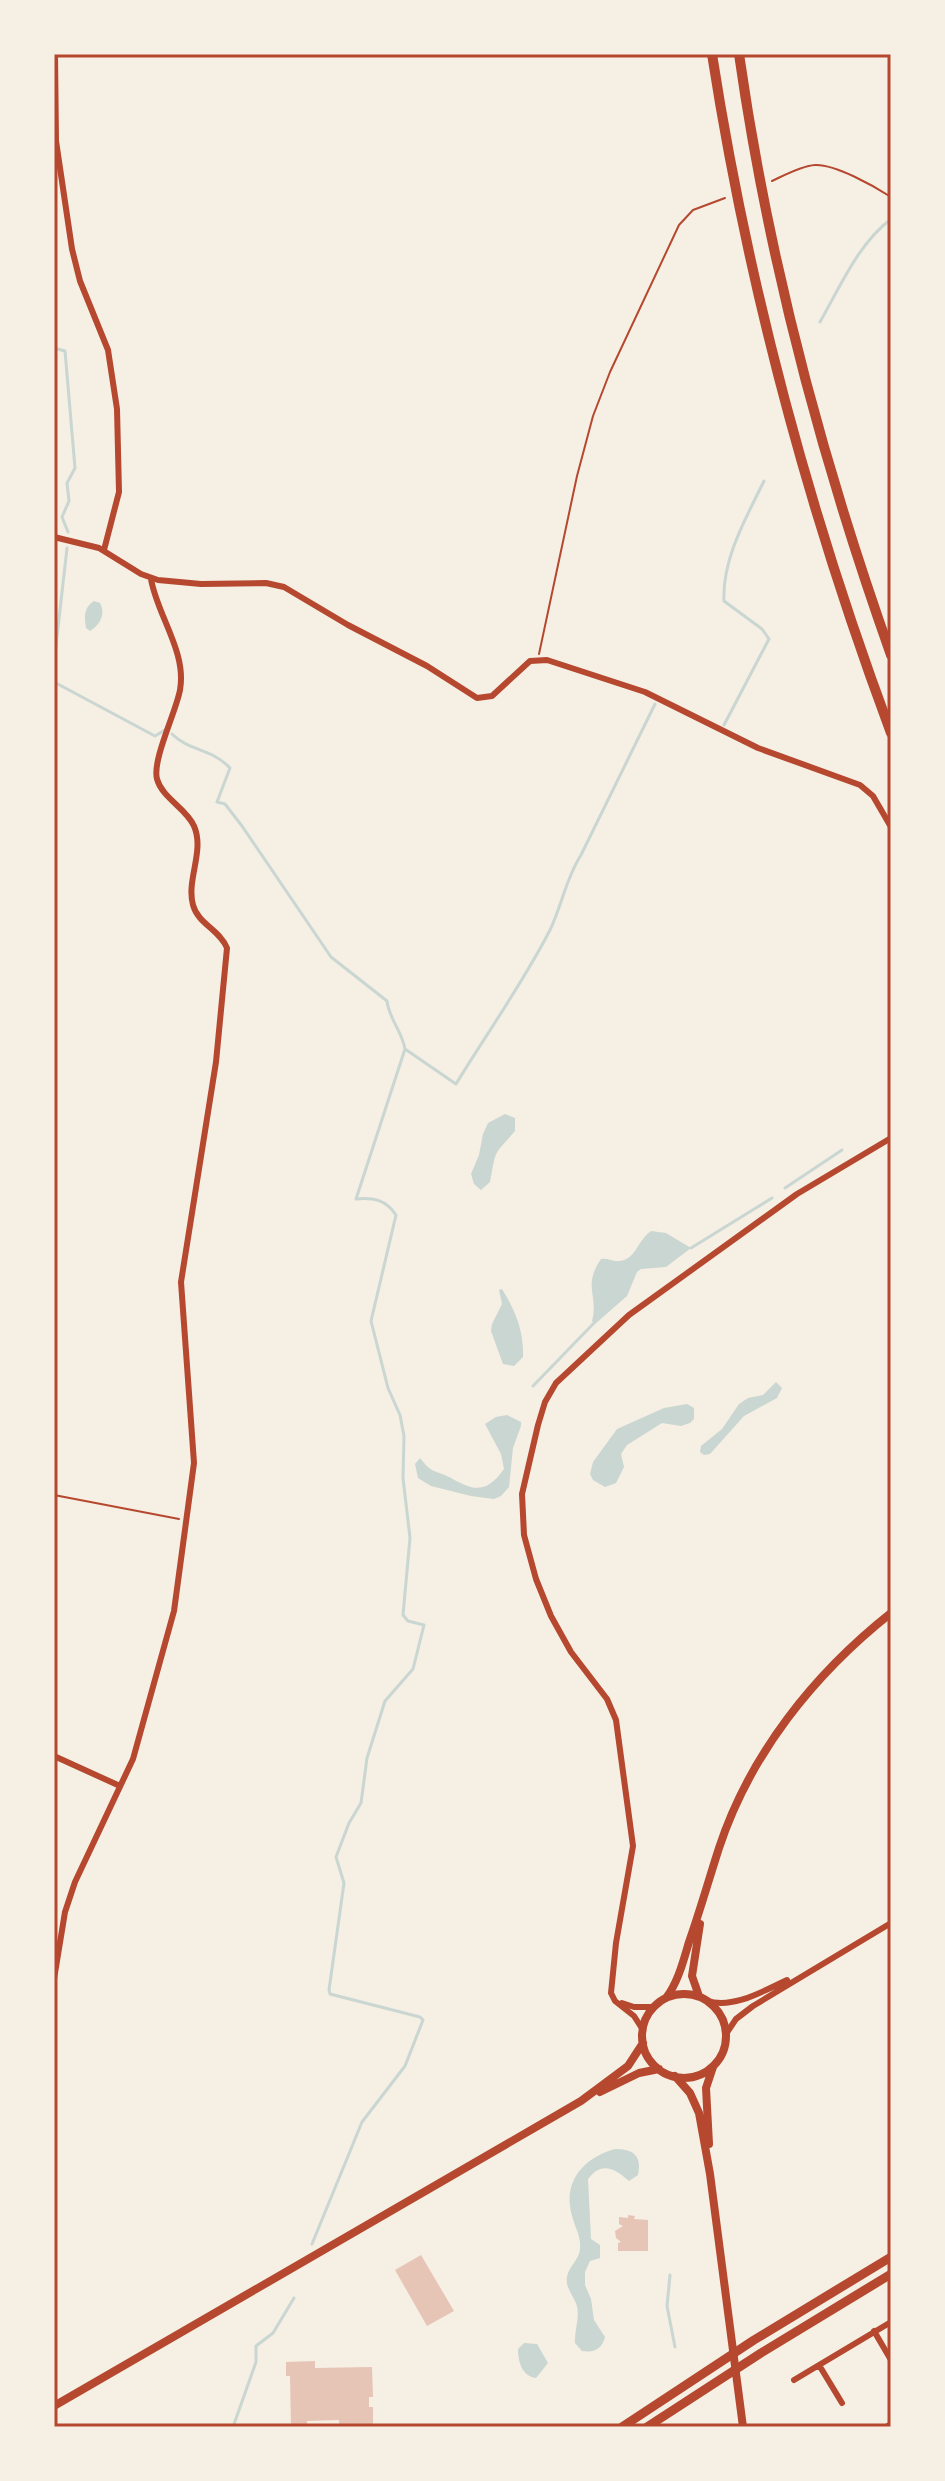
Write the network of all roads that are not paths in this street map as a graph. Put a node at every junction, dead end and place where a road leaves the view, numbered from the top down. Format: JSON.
{"nodes":[{"id":1,"x":55,"y":54,"type":"edge"},
{"id":2,"x":712,"y":54,"type":"edge"},
{"id":3,"x":739,"y":54,"type":"edge"},
{"id":4,"x":54,"y":537,"type":"edge"},
{"id":5,"x":104,"y":550,"type":"junction"},
{"id":6,"x":151,"y":579,"type":"junction"},
{"id":7,"x":891,"y":655,"type":"edge"},
{"id":8,"x":891,"y":733,"type":"edge"},
{"id":9,"x":891,"y":827,"type":"edge"},
{"id":10,"x":891,"y":1138,"type":"edge"},
{"id":11,"x":891,"y":1613,"type":"edge"},
{"id":12,"x":54,"y":1756,"type":"edge"},
{"id":13,"x":120,"y":1786,"type":"junction"},
{"id":14,"x":709,"y":1881,"type":"junction"},
{"id":15,"x":891,"y":1923,"type":"edge"},
{"id":16,"x":819,"y":1964,"type":"junction"},
{"id":17,"x":54,"y":1979,"type":"edge"},
{"id":18,"x":611,"y":1988,"type":"junction"},
{"id":19,"x":666,"y":1998,"type":"junction"},
{"id":20,"x":703,"y":1999,"type":"junction"},
{"id":21,"x":654,"y":2007,"type":"junction"},
{"id":22,"x":643,"y":2030,"type":"junction"},
{"id":23,"x":726,"y":2034,"type":"junction"},
{"id":24,"x":643,"y":2043,"type":"junction"},
{"id":25,"x":715,"y":2063,"type":"junction"},
{"id":26,"x":659,"y":2069,"type":"junction"},
{"id":27,"x":675,"y":2076,"type":"junction"},
{"id":28,"x":581,"y":2101,"type":"junction"},
{"id":29,"x":710,"y":2174,"type":"junction"},
{"id":30,"x":891,"y":2257,"type":"edge"},
{"id":31,"x":891,"y":2274,"type":"edge"},
{"id":32,"x":891,"y":2322,"type":"edge"},
{"id":33,"x":874,"y":2331,"type":"junction"},
{"id":34,"x":891,"y":2360,"type":"edge"},
{"id":35,"x":819,"y":2365,"type":"junction"},
{"id":36,"x":794,"y":2380,"type":"dead end"},
{"id":37,"x":842,"y":2403,"type":"dead end"},
{"id":38,"x":54,"y":2406,"type":"edge"},
{"id":39,"x":622,"y":2427,"type":"edge"},
{"id":40,"x":647,"y":2427,"type":"edge"},
{"id":41,"x":743,"y":2427,"type":"edge"}],
"edges":[{"from":1,"to":5,"type":"street"},
{"from":2,"to":8,"type":"highway"},
{"from":3,"to":7,"type":"highway"},
{"from":4,"to":5,"type":"street"},
{"from":5,"to":6,"type":"street"},
{"from":6,"to":9,"type":"street"},
{"from":6,"to":13,"type":"street"},
{"from":10,"to":18,"type":"street"},
{"from":11,"to":14,"type":"main road"},
{"from":12,"to":13,"type":"street"},
{"from":13,"to":17,"type":"street"},
{"from":14,"to":19,"type":"main road"},
{"from":14,"to":20,"type":"main road"},
{"from":15,"to":16,"type":"street"},
{"from":16,"to":20,"type":"street"},
{"from":16,"to":23,"type":"street"},
{"from":18,"to":21,"type":"street"},
{"from":18,"to":22,"type":"street"},
{"from":19,"to":20,"type":"main road"},
{"from":19,"to":21,"type":"main road"},
{"from":20,"to":23,"type":"main road"},
{"from":21,"to":22,"type":"main road"},
{"from":22,"to":24,"type":"main road"},
{"from":23,"to":25,"type":"main road"},
{"from":24,"to":26,"type":"main road"},
{"from":24,"to":28,"type":"main road"},
{"from":25,"to":27,"type":"main road"},
{"from":25,"to":29,"type":"main road"},
{"from":26,"to":27,"type":"main road"},
{"from":26,"to":28,"type":"main road"},
{"from":27,"to":29,"type":"main road"},
{"from":28,"to":38,"type":"main road"},
{"from":29,"to":41,"type":"main road"},
{"from":30,"to":39,"type":"highway"},
{"from":31,"to":40,"type":"highway"},
{"from":32,"to":33,"type":"street"},
{"from":33,"to":34,"type":"street"},
{"from":33,"to":35,"type":"street"},
{"from":35,"to":36,"type":"street"},
{"from":35,"to":37,"type":"street"}]}
